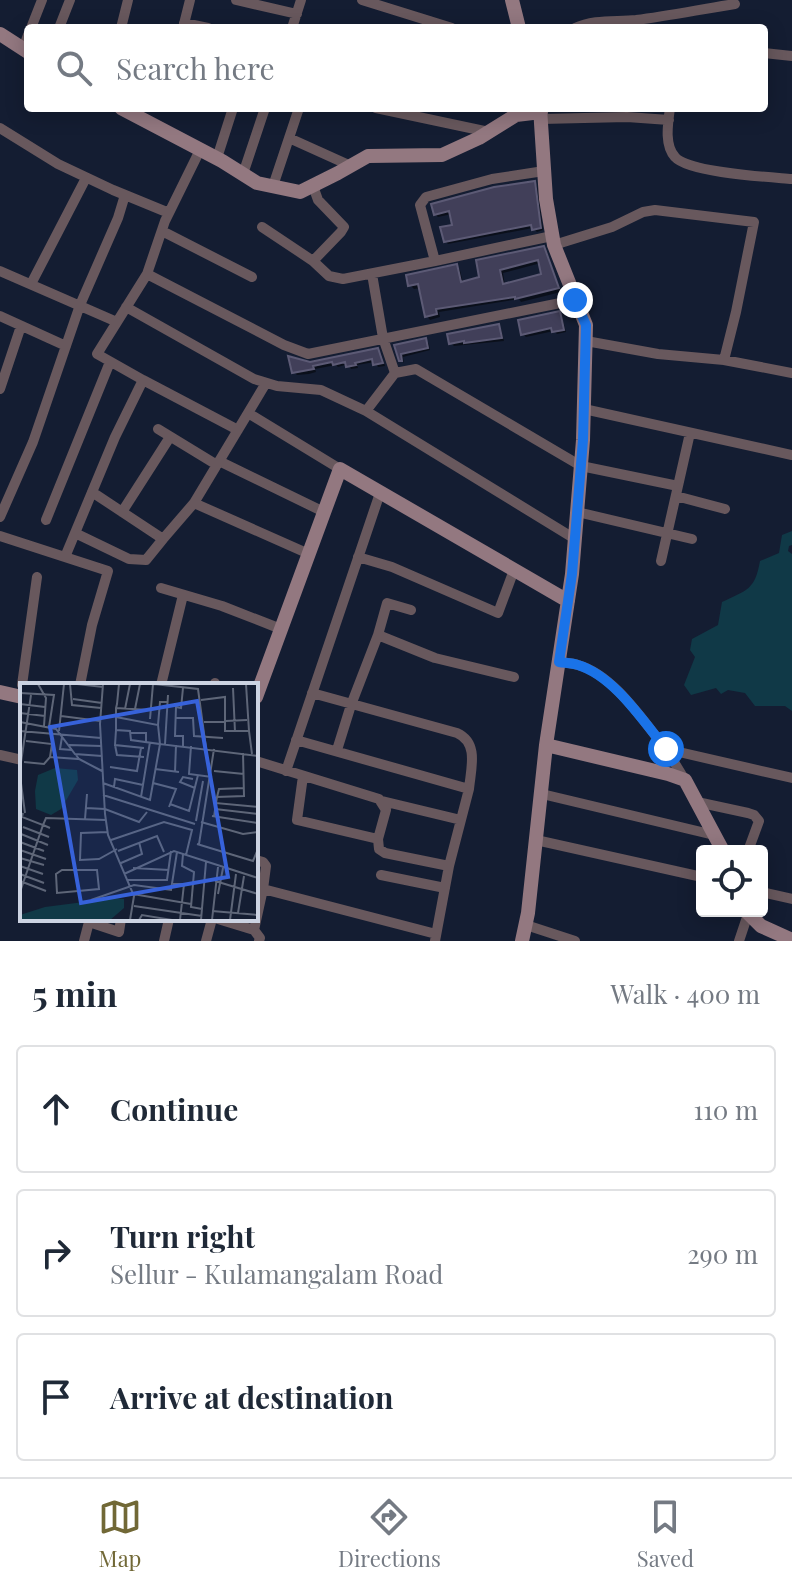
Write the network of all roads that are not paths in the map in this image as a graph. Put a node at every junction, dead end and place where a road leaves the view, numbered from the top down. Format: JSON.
{"nodes":[{"id":1,"x":42,"y":0,"type":"edge"},
{"id":2,"x":70,"y":0,"type":"edge"},
{"id":3,"x":128,"y":0,"type":"edge"},
{"id":4,"x":190,"y":0,"type":"edge"},
{"id":5,"x":234,"y":0,"type":"edge"},
{"id":6,"x":301,"y":0,"type":"edge"},
{"id":7,"x":362,"y":0,"type":"edge"},
{"id":8,"x":512,"y":0,"type":"edge"},
{"id":9,"x":735,"y":4,"type":"dead end"},
{"id":10,"x":297,"y":14,"type":"junction"},
{"id":11,"x":33,"y":24,"type":"edge"},
{"id":12,"x":61,"y":24,"type":"edge"},
{"id":13,"x":122,"y":24,"type":"edge"},
{"id":14,"x":184,"y":24,"type":"edge"},
{"id":15,"x":293,"y":24,"type":"edge"},
{"id":16,"x":439,"y":24,"type":"edge"},
{"id":17,"x":518,"y":24,"type":"edge"},
{"id":18,"x":583,"y":24,"type":"edge"},
{"id":19,"x":0,"y":34,"type":"edge"},
{"id":20,"x":24,"y":44,"type":"edge"},
{"id":21,"x":768,"y":53,"type":"edge"},
{"id":22,"x":792,"y":56,"type":"edge"},
{"id":23,"x":129,"y":112,"type":"edge"},
{"id":24,"x":232,"y":112,"type":"edge"},
{"id":25,"x":264,"y":112,"type":"edge"},
{"id":26,"x":298,"y":112,"type":"edge"},
{"id":27,"x":395,"y":112,"type":"edge"},
{"id":28,"x":670,"y":112,"type":"edge"},
{"id":29,"x":541,"y":113,"type":"edge"},
{"id":30,"x":669,"y":120,"type":"junction"},
{"id":31,"x":0,"y":128,"type":"edge"},
{"id":32,"x":489,"y":132,"type":"junction"},
{"id":33,"x":289,"y":138,"type":"junction"},
{"id":34,"x":200,"y":150,"type":"junction"},
{"id":35,"x":217,"y":158,"type":"junction"},
{"id":36,"x":351,"y":166,"type":"junction"},
{"id":37,"x":544,"y":171,"type":"junction"},
{"id":38,"x":243,"y":174,"type":"junction"},
{"id":39,"x":86,"y":178,"type":"junction"},
{"id":40,"x":792,"y":179,"type":"edge"},
{"id":41,"x":273,"y":186,"type":"junction"},
{"id":42,"x":313,"y":186,"type":"junction"},
{"id":43,"x":125,"y":195,"type":"junction"},
{"id":44,"x":169,"y":213,"type":"junction"},
{"id":45,"x":262,"y":227,"type":"dead end"},
{"id":46,"x":162,"y":231,"type":"junction"},
{"id":47,"x":553,"y":240,"type":"junction"},
{"id":48,"x":313,"y":261,"type":"junction"},
{"id":49,"x":435,"y":261,"type":"junction"},
{"id":50,"x":0,"y":271,"type":"edge"},
{"id":51,"x":147,"y":274,"type":"junction"},
{"id":52,"x":372,"y":274,"type":"junction"},
{"id":53,"x":252,"y":277,"type":"dead end"},
{"id":54,"x":31,"y":284,"type":"junction"},
{"id":55,"x":575,"y":300,"type":"junction"},
{"id":56,"x":80,"y":305,"type":"junction"},
{"id":57,"x":126,"y":307,"type":"junction"},
{"id":58,"x":0,"y":316,"type":"edge"},
{"id":59,"x":117,"y":322,"type":"junction"},
{"id":60,"x":21,"y":326,"type":"junction"},
{"id":61,"x":383,"y":338,"type":"junction"},
{"id":62,"x":586,"y":341,"type":"junction"},
{"id":63,"x":66,"y":346,"type":"junction"},
{"id":64,"x":4,"y":360,"type":"edge"},
{"id":65,"x":724,"y":360,"type":"junction"},
{"id":66,"x":110,"y":362,"type":"junction"},
{"id":67,"x":395,"y":373,"type":"junction"},
{"id":68,"x":792,"y":373,"type":"edge"},
{"id":69,"x":143,"y":380,"type":"junction"},
{"id":70,"x":266,"y":383,"type":"junction"},
{"id":71,"x":0,"y":389,"type":"edge"},
{"id":72,"x":584,"y":409,"type":"junction"},
{"id":73,"x":366,"y":411,"type":"junction"},
{"id":74,"x":248,"y":413,"type":"junction"},
{"id":75,"x":158,"y":429,"type":"dead end"},
{"id":76,"x":238,"y":430,"type":"junction"},
{"id":77,"x":690,"y":433,"type":"junction"},
{"id":78,"x":170,"y":437,"type":"junction"},
{"id":79,"x":792,"y":455,"type":"edge"},
{"id":80,"x":218,"y":463,"type":"junction"},
{"id":81,"x":581,"y":466,"type":"junction"},
{"id":82,"x":340,"y":469,"type":"junction"},
{"id":83,"x":677,"y":491,"type":"junction"},
{"id":84,"x":92,"y":492,"type":"junction"},
{"id":85,"x":380,"y":493,"type":"junction"},
{"id":86,"x":194,"y":503,"type":"junction"},
{"id":87,"x":725,"y":509,"type":"dead end"},
{"id":88,"x":122,"y":512,"type":"junction"},
{"id":89,"x":324,"y":512,"type":"junction"},
{"id":90,"x":577,"y":512,"type":"junction"},
{"id":91,"x":0,"y":517,"type":"edge"},
{"id":92,"x":46,"y":520,"type":"dead end"},
{"id":93,"x":667,"y":532,"type":"junction"},
{"id":94,"x":75,"y":533,"type":"junction"},
{"id":95,"x":0,"y":536,"type":"edge"},
{"id":96,"x":163,"y":539,"type":"junction"},
{"id":97,"x":575,"y":539,"type":"junction"},
{"id":98,"x":692,"y":539,"type":"dead end"},
{"id":99,"x":309,"y":554,"type":"junction"},
{"id":100,"x":65,"y":557,"type":"junction"},
{"id":101,"x":358,"y":557,"type":"junction"},
{"id":102,"x":661,"y":561,"type":"dead end"},
{"id":103,"x":514,"y":570,"type":"junction"},
{"id":104,"x":37,"y":577,"type":"dead end"},
{"id":105,"x":161,"y":588,"type":"dead end"},
{"id":106,"x":183,"y":595,"type":"junction"},
{"id":107,"x":568,"y":601,"type":"junction"},
{"id":108,"x":411,"y":610,"type":"dead end"},
{"id":109,"x":281,"y":629,"type":"junction"},
{"id":110,"x":378,"y":635,"type":"junction"},
{"id":111,"x":559,"y":662,"type":"junction"},
{"id":112,"x":514,"y":677,"type":"dead end"},
{"id":113,"x":23,"y":683,"type":"edge"},
{"id":114,"x":80,"y":683,"type":"edge"},
{"id":115,"x":161,"y":683,"type":"edge"},
{"id":116,"x":20,"y":691,"type":"edge"},
{"id":117,"x":0,"y":692,"type":"edge"},
{"id":118,"x":258,"y":692,"type":"edge"},
{"id":119,"x":312,"y":693,"type":"junction"},
{"id":120,"x":351,"y":705,"type":"junction"},
{"id":121,"x":296,"y":740,"type":"junction"},
{"id":122,"x":546,"y":745,"type":"junction"},
{"id":123,"x":666,"y":749,"type":"junction"},
{"id":124,"x":337,"y":750,"type":"junction"},
{"id":125,"x":0,"y":755,"type":"edge"},
{"id":126,"x":20,"y":760,"type":"edge"},
{"id":127,"x":258,"y":762,"type":"edge"},
{"id":128,"x":286,"y":771,"type":"junction"},
{"id":129,"x":303,"y":776,"type":"junction"},
{"id":130,"x":792,"y":778,"type":"edge"},
{"id":131,"x":685,"y":780,"type":"junction"},
{"id":132,"x":469,"y":789,"type":"junction"},
{"id":133,"x":542,"y":794,"type":"junction"},
{"id":134,"x":382,"y":801,"type":"junction"},
{"id":135,"x":697,"y":802,"type":"junction"},
{"id":136,"x":461,"y":820,"type":"junction"},
{"id":137,"x":714,"y":835,"type":"junction"},
{"id":138,"x":378,"y":839,"type":"junction"},
{"id":139,"x":536,"y":840,"type":"junction"},
{"id":140,"x":720,"y":845,"type":"edge"},
{"id":141,"x":750,"y":845,"type":"edge"},
{"id":142,"x":258,"y":861,"type":"edge"},
{"id":143,"x":449,"y":866,"type":"junction"},
{"id":144,"x":381,"y":875,"type":"dead end"},
{"id":145,"x":696,"y":876,"type":"edge"},
{"id":146,"x":445,"y":888,"type":"junction"},
{"id":147,"x":263,"y":889,"type":"junction"},
{"id":148,"x":768,"y":893,"type":"edge"},
{"id":149,"x":792,"y":899,"type":"edge"},
{"id":150,"x":746,"y":917,"type":"edge"},
{"id":151,"x":751,"y":917,"type":"edge"},
{"id":152,"x":121,"y":921,"type":"edge"},
{"id":153,"x":169,"y":921,"type":"edge"},
{"id":154,"x":211,"y":921,"type":"edge"},
{"id":155,"x":222,"y":921,"type":"edge"},
{"id":156,"x":526,"y":925,"type":"junction"},
{"id":157,"x":258,"y":937,"type":"edge"},
{"id":158,"x":436,"y":938,"type":"edge"},
{"id":159,"x":792,"y":940,"type":"edge"},
{"id":160,"x":84,"y":941,"type":"edge"},
{"id":161,"x":164,"y":941,"type":"edge"},
{"id":162,"x":206,"y":941,"type":"edge"},
{"id":163,"x":272,"y":941,"type":"edge"},
{"id":164,"x":522,"y":941,"type":"edge"},
{"id":165,"x":575,"y":941,"type":"edge"},
{"id":166,"x":739,"y":941,"type":"edge"}],
"edges":[{"from":1,"to":11,"type":"street"},
{"from":2,"to":12,"type":"street"},
{"from":3,"to":13,"type":"street"},
{"from":4,"to":14,"type":"street"},
{"from":5,"to":10,"type":"street"},
{"from":6,"to":10,"type":"street"},
{"from":7,"to":16,"type":"street"},
{"from":8,"to":17,"type":"street"},
{"from":9,"to":18,"type":"street"},
{"from":10,"to":15,"type":"street"},
{"from":19,"to":20,"type":"street"},
{"from":21,"to":22,"type":"street"},
{"from":23,"to":34,"type":"street"},
{"from":24,"to":35,"type":"street"},
{"from":25,"to":38,"type":"street"},
{"from":26,"to":33,"type":"street"},
{"from":27,"to":32,"type":"street"},
{"from":28,"to":30,"type":"street"},
{"from":29,"to":30,"type":"street"},
{"from":29,"to":32,"type":"street"},
{"from":29,"to":37,"type":"street"},
{"from":30,"to":40,"type":"street"},
{"from":31,"to":39,"type":"street"},
{"from":32,"to":36,"type":"street"},
{"from":33,"to":36,"type":"street"},
{"from":33,"to":41,"type":"street"},
{"from":34,"to":35,"type":"street"},
{"from":34,"to":44,"type":"street"},
{"from":35,"to":38,"type":"street"},
{"from":36,"to":42,"type":"street"},
{"from":37,"to":47,"type":"street"},
{"from":37,"to":49,"type":"street"},
{"from":38,"to":41,"type":"street"},
{"from":39,"to":43,"type":"street"},
{"from":39,"to":54,"type":"street"},
{"from":41,"to":42,"type":"street"},
{"from":42,"to":48,"type":"street"},
{"from":43,"to":44,"type":"street"},
{"from":43,"to":56,"type":"street"},
{"from":44,"to":46,"type":"street"},
{"from":45,"to":48,"type":"street"},
{"from":46,"to":51,"type":"street"},
{"from":46,"to":53,"type":"street"},
{"from":47,"to":49,"type":"street"},
{"from":47,"to":55,"type":"street"},
{"from":47,"to":65,"type":"street"},
{"from":48,"to":52,"type":"street"},
{"from":49,"to":52,"type":"street"},
{"from":50,"to":54,"type":"street"},
{"from":51,"to":57,"type":"street"},
{"from":51,"to":61,"type":"street"},
{"from":52,"to":61,"type":"street"},
{"from":54,"to":56,"type":"street"},
{"from":55,"to":61,"type":"street"},
{"from":55,"to":62,"type":"street"},
{"from":56,"to":59,"type":"street"},
{"from":56,"to":63,"type":"street"},
{"from":57,"to":59,"type":"street"},
{"from":57,"to":70,"type":"street"},
{"from":58,"to":60,"type":"street"},
{"from":59,"to":66,"type":"street"},
{"from":60,"to":63,"type":"street"},
{"from":60,"to":64,"type":"street"},
{"from":61,"to":67,"type":"street"},
{"from":62,"to":65,"type":"street"},
{"from":62,"to":72,"type":"street"},
{"from":63,"to":91,"type":"street"},
{"from":64,"to":71,"type":"street"},
{"from":65,"to":68,"type":"street"},
{"from":66,"to":69,"type":"street"},
{"from":66,"to":92,"type":"street"},
{"from":67,"to":73,"type":"street"},
{"from":67,"to":81,"type":"street"},
{"from":69,"to":76,"type":"street"},
{"from":69,"to":84,"type":"street"},
{"from":70,"to":73,"type":"street"},
{"from":70,"to":74,"type":"street"},
{"from":72,"to":77,"type":"street"},
{"from":72,"to":81,"type":"street"},
{"from":73,"to":97,"type":"street"},
{"from":74,"to":76,"type":"street"},
{"from":74,"to":82,"type":"street"},
{"from":75,"to":78,"type":"street"},
{"from":76,"to":80,"type":"street"},
{"from":77,"to":79,"type":"street"},
{"from":77,"to":83,"type":"street"},
{"from":78,"to":80,"type":"street"},
{"from":78,"to":88,"type":"street"},
{"from":80,"to":86,"type":"street"},
{"from":80,"to":89,"type":"street"},
{"from":81,"to":83,"type":"street"},
{"from":81,"to":90,"type":"street"},
{"from":82,"to":85,"type":"street"},
{"from":82,"to":89,"type":"street"},
{"from":83,"to":87,"type":"street"},
{"from":83,"to":93,"type":"street"},
{"from":84,"to":88,"type":"street"},
{"from":84,"to":94,"type":"street"},
{"from":85,"to":101,"type":"street"},
{"from":85,"to":103,"type":"street"},
{"from":86,"to":96,"type":"street"},
{"from":86,"to":99,"type":"street"},
{"from":88,"to":96,"type":"street"},
{"from":89,"to":99,"type":"street"},
{"from":90,"to":93,"type":"street"},
{"from":90,"to":97,"type":"street"},
{"from":93,"to":98,"type":"street"},
{"from":93,"to":102,"type":"street"},
{"from":94,"to":96,"type":"street"},
{"from":94,"to":100,"type":"street"},
{"from":95,"to":100,"type":"street"},
{"from":97,"to":107,"type":"street"},
{"from":99,"to":109,"type":"street"},
{"from":100,"to":114,"type":"street"},
{"from":101,"to":103,"type":"street"},
{"from":101,"to":119,"type":"street"},
{"from":103,"to":107,"type":"street"},
{"from":104,"to":113,"type":"street"},
{"from":105,"to":106,"type":"street"},
{"from":106,"to":109,"type":"street"},
{"from":106,"to":115,"type":"street"},
{"from":107,"to":111,"type":"street"},
{"from":108,"to":110,"type":"street"},
{"from":109,"to":118,"type":"street"},
{"from":110,"to":112,"type":"street"},
{"from":110,"to":120,"type":"street"},
{"from":111,"to":122,"type":"street"},
{"from":111,"to":123,"type":"street"},
{"from":116,"to":117,"type":"street"},
{"from":119,"to":120,"type":"street"},
{"from":119,"to":121,"type":"street"},
{"from":120,"to":124,"type":"street"},
{"from":120,"to":132,"type":"street"},
{"from":121,"to":124,"type":"street"},
{"from":121,"to":128,"type":"street"},
{"from":122,"to":131,"type":"street"},
{"from":122,"to":133,"type":"street"},
{"from":123,"to":130,"type":"street"},
{"from":123,"to":131,"type":"street"},
{"from":124,"to":132,"type":"street"},
{"from":125,"to":126,"type":"street"},
{"from":127,"to":128,"type":"street"},
{"from":128,"to":129,"type":"street"},
{"from":129,"to":134,"type":"street"},
{"from":129,"to":138,"type":"street"},
{"from":131,"to":135,"type":"street"},
{"from":132,"to":136,"type":"street"},
{"from":133,"to":137,"type":"street"},
{"from":133,"to":139,"type":"street"},
{"from":134,"to":136,"type":"street"},
{"from":134,"to":138,"type":"street"},
{"from":135,"to":137,"type":"street"},
{"from":135,"to":141,"type":"street"},
{"from":136,"to":143,"type":"street"},
{"from":137,"to":140,"type":"street"},
{"from":138,"to":143,"type":"street"},
{"from":139,"to":145,"type":"street"},
{"from":139,"to":156,"type":"street"},
{"from":142,"to":147,"type":"street"},
{"from":143,"to":146,"type":"street"},
{"from":144,"to":146,"type":"street"},
{"from":146,"to":158,"type":"street"},
{"from":147,"to":157,"type":"street"},
{"from":147,"to":158,"type":"street"},
{"from":148,"to":149,"type":"street"},
{"from":150,"to":166,"type":"street"},
{"from":151,"to":159,"type":"street"},
{"from":152,"to":160,"type":"street"},
{"from":153,"to":161,"type":"street"},
{"from":154,"to":162,"type":"street"},
{"from":155,"to":157,"type":"street"},
{"from":156,"to":164,"type":"street"},
{"from":156,"to":165,"type":"street"},
{"from":157,"to":163,"type":"street"}]}
